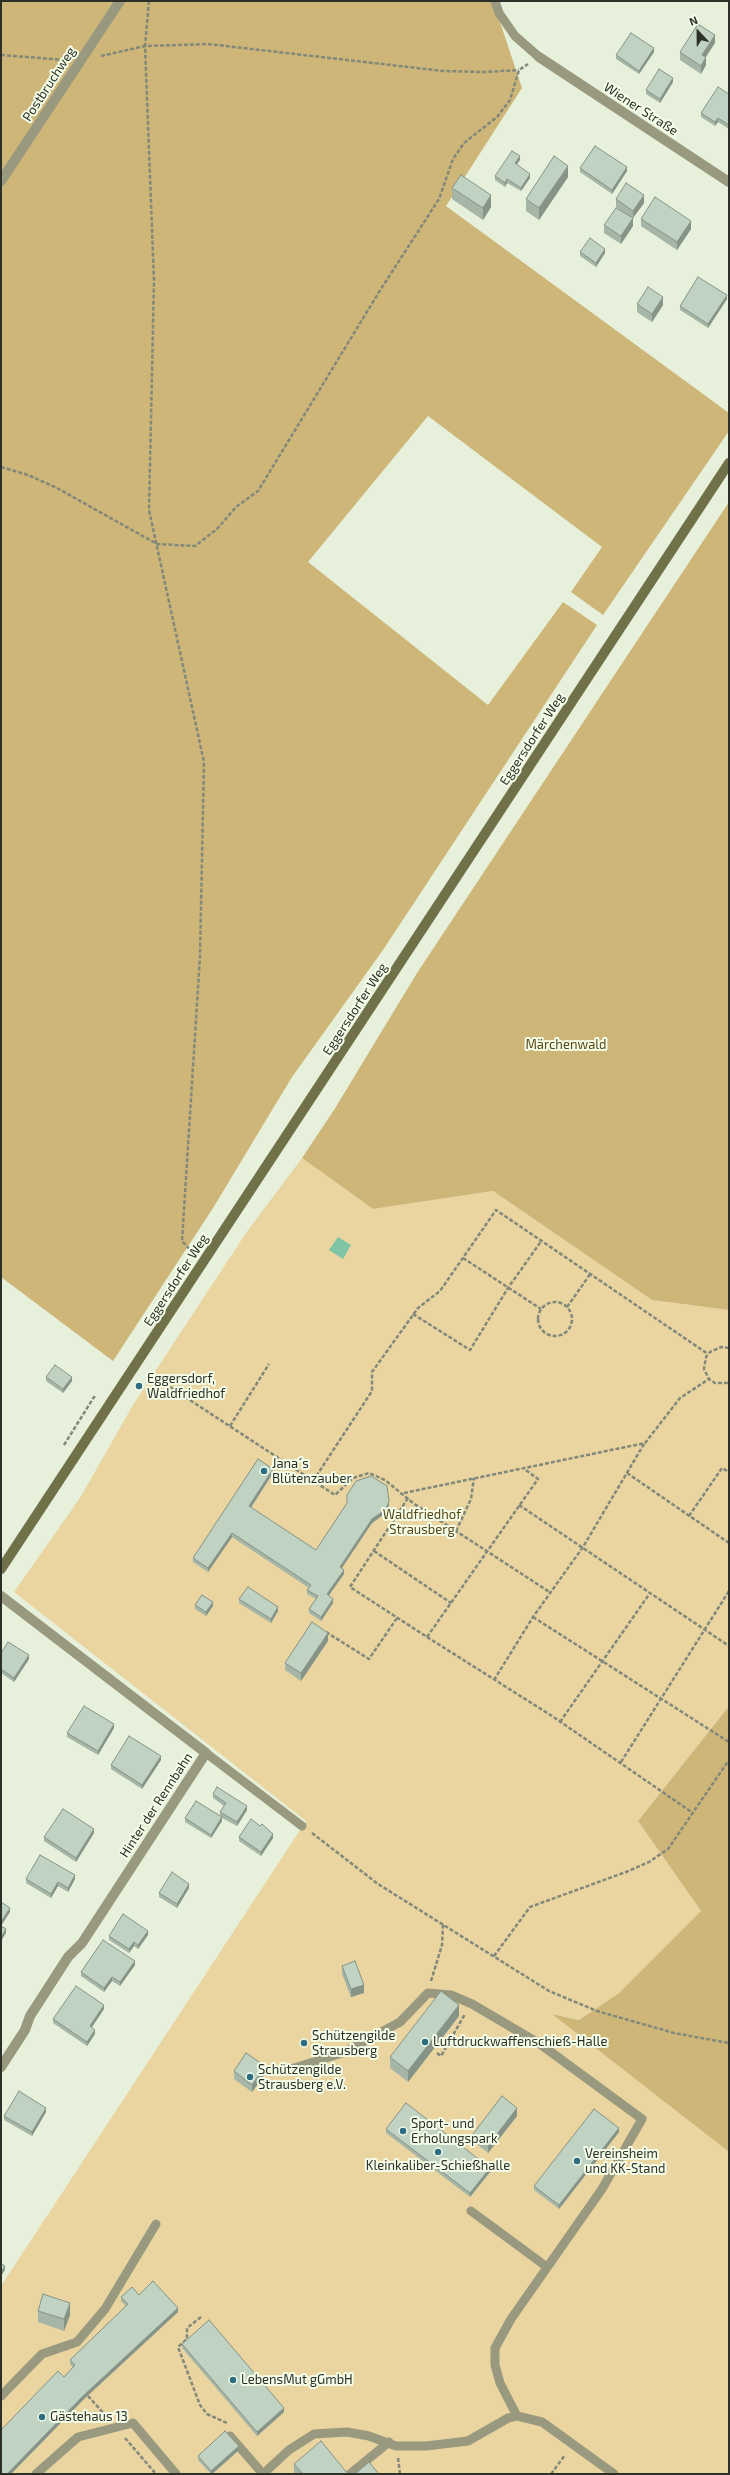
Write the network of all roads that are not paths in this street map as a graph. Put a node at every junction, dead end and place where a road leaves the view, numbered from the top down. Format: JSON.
{"nodes":[{"id":1,"x":120,"y":1,"type":"edge"},
{"id":2,"x":495,"y":1,"type":"edge"},
{"id":3,"x":539,"y":57,"type":"joint"},
{"id":4,"x":1,"y":181,"type":"edge"},
{"id":5,"x":729,"y":182,"type":"edge"},
{"id":6,"x":729,"y":463,"type":"edge"},
{"id":7,"x":1,"y":1569,"type":"edge"},
{"id":8,"x":1,"y":1596,"type":"edge"},
{"id":9,"x":206,"y":1753,"type":"junction"},
{"id":10,"x":302,"y":1826,"type":"road end"},
{"id":11,"x":1,"y":2067,"type":"edge"},
{"id":12,"x":286,"y":2071,"type":"dead end"},
{"id":13,"x":471,"y":2211,"type":"dead end"},
{"id":14,"x":156,"y":2224,"type":"dead end"},
{"id":15,"x":547,"y":2267,"type":"junction"},
{"id":16,"x":1,"y":2396,"type":"edge"},
{"id":17,"x":517,"y":2416,"type":"junction"},
{"id":18,"x":231,"y":2432,"type":"road end"},
{"id":19,"x":389,"y":2442,"type":"junction"},
{"id":20,"x":36,"y":2474,"type":"edge"},
{"id":21,"x":176,"y":2474,"type":"edge"},
{"id":22,"x":263,"y":2474,"type":"edge"},
{"id":23,"x":350,"y":2474,"type":"edge"},
{"id":24,"x":614,"y":2474,"type":"edge"}],
"edges":[{"from":1,"to":4,"type":"street","name":"Postbruchweg"},
{"from":2,"to":3,"type":"lane"},
{"from":3,"to":5,"type":"street","name":"Wiener Straße"},
{"from":6,"to":7,"type":"main road","name":"Eggersdorfer Weg"},
{"from":8,"to":9,"type":"street","name":"Hinter der Rennbahn"},
{"from":9,"to":10,"type":"lane"},
{"from":9,"to":11,"type":"street","name":"Hinter der Rennbahn"},
{"from":12,"to":15,"type":"lane"},
{"from":13,"to":15,"type":"lane"},
{"from":14,"to":16,"type":"lane"},
{"from":15,"to":17,"type":"lane"},
{"from":17,"to":19,"type":"lane"},
{"from":17,"to":24,"type":"lane"},
{"from":18,"to":22,"type":"lane"},
{"from":19,"to":22,"type":"lane"},
{"from":19,"to":23,"type":"lane"},
{"from":20,"to":21,"type":"lane"}]}
